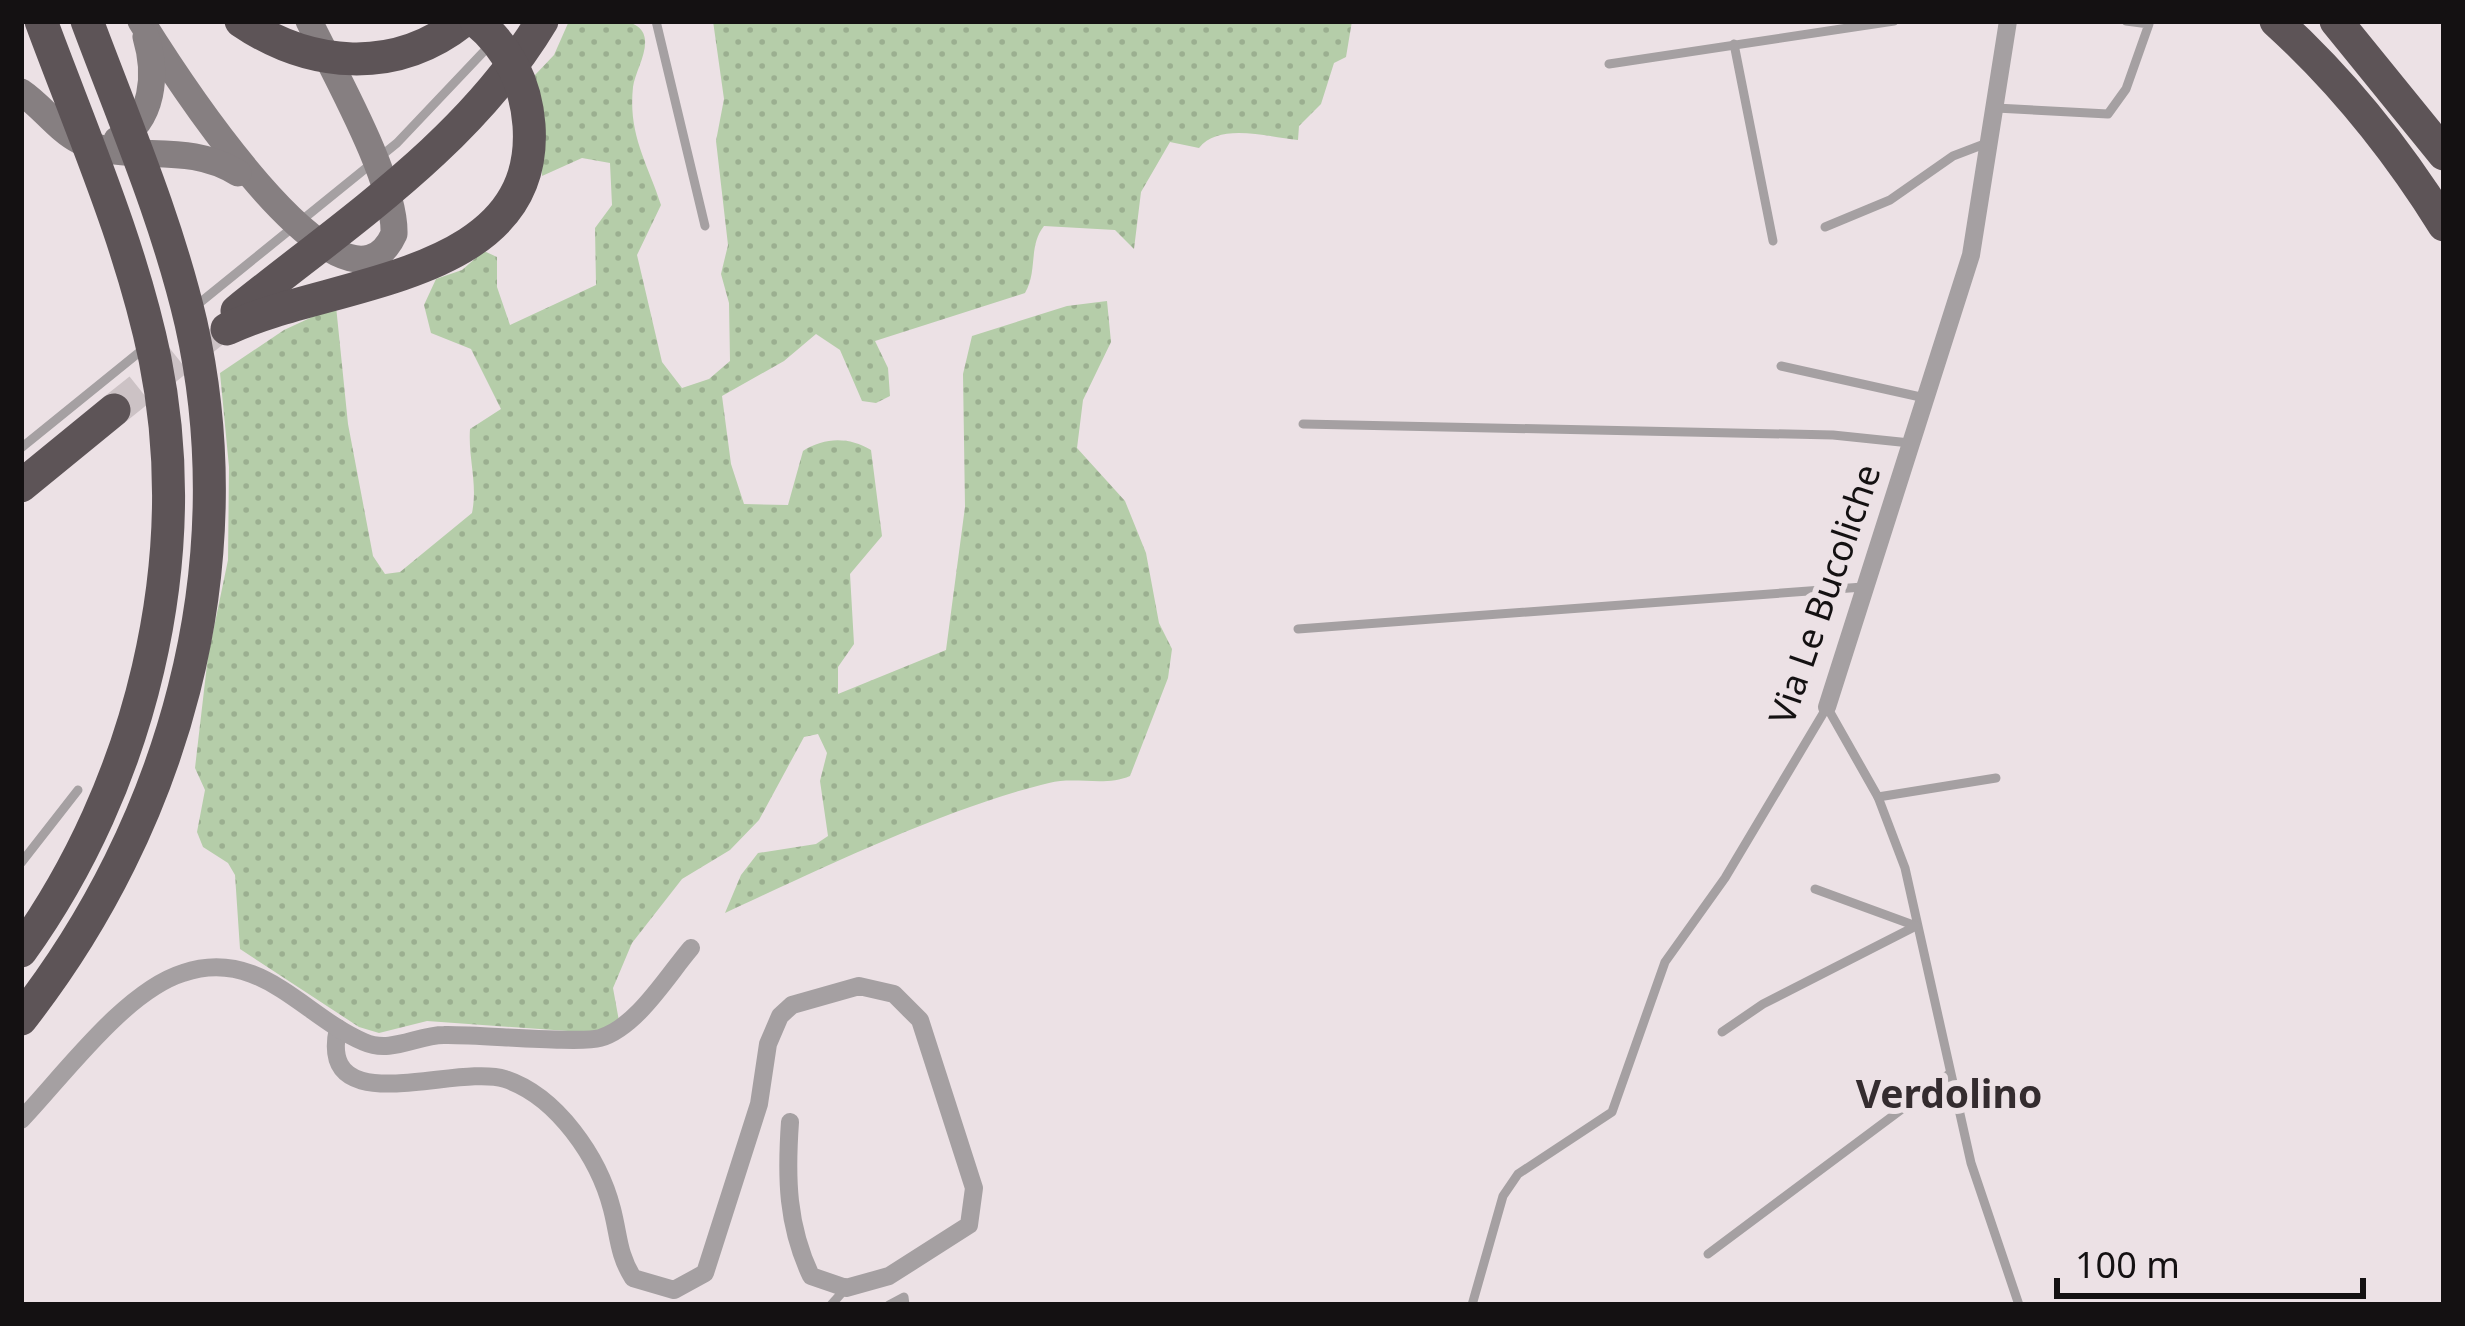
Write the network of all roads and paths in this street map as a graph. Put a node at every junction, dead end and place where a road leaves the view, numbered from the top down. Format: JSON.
{"nodes":[{"id":1,"x":41,"y":21,"type":"edge"},
{"id":2,"x":87,"y":21,"type":"edge"},
{"id":3,"x":140,"y":21,"type":"edge"},
{"id":4,"x":241,"y":21,"type":"edge"},
{"id":5,"x":309,"y":21,"type":"edge"},
{"id":6,"x":463,"y":21,"type":"edge"},
{"id":7,"x":542,"y":21,"type":"edge"},
{"id":8,"x":656,"y":21,"type":"edge"},
{"id":9,"x":1894,"y":21,"type":"edge"},
{"id":10,"x":2008,"y":21,"type":"edge"},
{"id":11,"x":2126,"y":21,"type":"edge"},
{"id":12,"x":2276,"y":21,"type":"edge"},
{"id":13,"x":2336,"y":21,"type":"edge"},
{"id":14,"x":488,"y":24,"type":"edge"},
{"id":15,"x":1734,"y":44,"type":"junction"},
{"id":16,"x":1610,"y":64,"type":"dead end"},
{"id":17,"x":21,"y":92,"type":"edge"},
{"id":18,"x":1996,"y":109,"type":"junction"},
{"id":19,"x":1992,"y":141,"type":"junction"},
{"id":20,"x":96,"y":146,"type":"junction"},
{"id":21,"x":2444,"y":154,"type":"edge"},
{"id":22,"x":262,"y":187,"type":"junction"},
{"id":23,"x":2444,"y":225,"type":"edge"},
{"id":24,"x":705,"y":226,"type":"dead end"},
{"id":25,"x":1826,"y":226,"type":"dead end"},
{"id":26,"x":1773,"y":242,"type":"dead end"},
{"id":27,"x":190,"y":332,"type":"junction"},
{"id":28,"x":1781,"y":366,"type":"dead end"},
{"id":29,"x":1925,"y":398,"type":"junction"},
{"id":30,"x":114,"y":410,"type":"tunnel mouth"},
{"id":31,"x":1303,"y":424,"type":"dead end"},
{"id":32,"x":1910,"y":443,"type":"junction"},
{"id":33,"x":21,"y":448,"type":"edge"},
{"id":34,"x":21,"y":486,"type":"edge"},
{"id":35,"x":1863,"y":586,"type":"junction"},
{"id":36,"x":1298,"y":629,"type":"dead end"},
{"id":37,"x":1827,"y":707,"type":"junction"},
{"id":38,"x":125,"y":747,"type":"junction"},
{"id":39,"x":1996,"y":778,"type":"dead end"},
{"id":40,"x":79,"y":790,"type":"joint"},
{"id":41,"x":1879,"y":797,"type":"junction"},
{"id":42,"x":21,"y":863,"type":"edge"},
{"id":43,"x":1814,"y":890,"type":"dead end"},
{"id":44,"x":1916,"y":926,"type":"junction"},
{"id":45,"x":691,"y":949,"type":"dead end"},
{"id":46,"x":21,"y":951,"type":"edge"},
{"id":47,"x":21,"y":1019,"type":"edge"},
{"id":48,"x":338,"y":1028,"type":"junction"},
{"id":49,"x":1722,"y":1032,"type":"dead end"},
{"id":50,"x":1949,"y":1074,"type":"junction"},
{"id":51,"x":21,"y":1120,"type":"edge"},
{"id":52,"x":790,"y":1122,"type":"dead end"},
{"id":53,"x":1708,"y":1254,"type":"dead end"},
{"id":54,"x":846,"y":1288,"type":"junction"},
{"id":55,"x":831,"y":1305,"type":"edge"},
{"id":56,"x":889,"y":1305,"type":"edge"},
{"id":57,"x":905,"y":1305,"type":"edge"},
{"id":58,"x":1472,"y":1305,"type":"edge"},
{"id":59,"x":2019,"y":1305,"type":"edge"}],
"edges":[{"from":1,"to":27,"type":"highway"},
{"from":2,"to":27,"type":"highway"},
{"from":3,"to":20,"type":"main road"},
{"from":3,"to":22,"type":"main road"},
{"from":4,"to":6,"type":"highway"},
{"from":5,"to":22,"type":"main road"},
{"from":7,"to":27,"type":"highway"},
{"from":8,"to":24,"type":"lane"},
{"from":9,"to":15,"type":"lane"},
{"from":10,"to":18,"type":"street","name":"Via Le Bucoliche"},
{"from":11,"to":18,"type":"lane"},
{"from":12,"to":23,"type":"highway"},
{"from":13,"to":21,"type":"highway"},
{"from":14,"to":27,"type":"lane"},
{"from":14,"to":27,"type":"highway"},
{"from":15,"to":16,"type":"lane"},
{"from":15,"to":26,"type":"lane"},
{"from":17,"to":20,"type":"main road"},
{"from":18,"to":19,"type":"street","name":"Via Le Bucoliche"},
{"from":19,"to":25,"type":"lane"},
{"from":19,"to":29,"type":"street","name":"Via Le Bucoliche"},
{"from":20,"to":22,"type":"main road"},
{"from":27,"to":33,"type":"lane"},
{"from":27,"to":38,"type":"highway"},
{"from":27,"to":47,"type":"highway"},
{"from":28,"to":29,"type":"lane"},
{"from":29,"to":32,"type":"street","name":"Via Le Bucoliche"},
{"from":30,"to":34,"type":"highway"},
{"from":31,"to":32,"type":"lane"},
{"from":32,"to":35,"type":"street","name":"Via Le Bucoliche"},
{"from":35,"to":36,"type":"lane"},
{"from":35,"to":37,"type":"street","name":"Via Le Bucoliche"},
{"from":37,"to":41,"type":"lane"},
{"from":37,"to":58,"type":"lane","name":"Via Le Bucoliche"},
{"from":38,"to":40,"type":"highway"},
{"from":38,"to":46,"type":"highway"},
{"from":39,"to":41,"type":"lane"},
{"from":40,"to":42,"type":"lane"},
{"from":41,"to":44,"type":"lane"},
{"from":43,"to":44,"type":"lane"},
{"from":44,"to":49,"type":"lane"},
{"from":44,"to":50,"type":"lane"},
{"from":45,"to":48,"type":"street"},
{"from":48,"to":51,"type":"street"},
{"from":48,"to":54,"type":"street"},
{"from":50,"to":53,"type":"lane"},
{"from":50,"to":59,"type":"lane"},
{"from":52,"to":54,"type":"street"},
{"from":54,"to":55,"type":"lane"},
{"from":56,"to":57,"type":"lane"}]}
